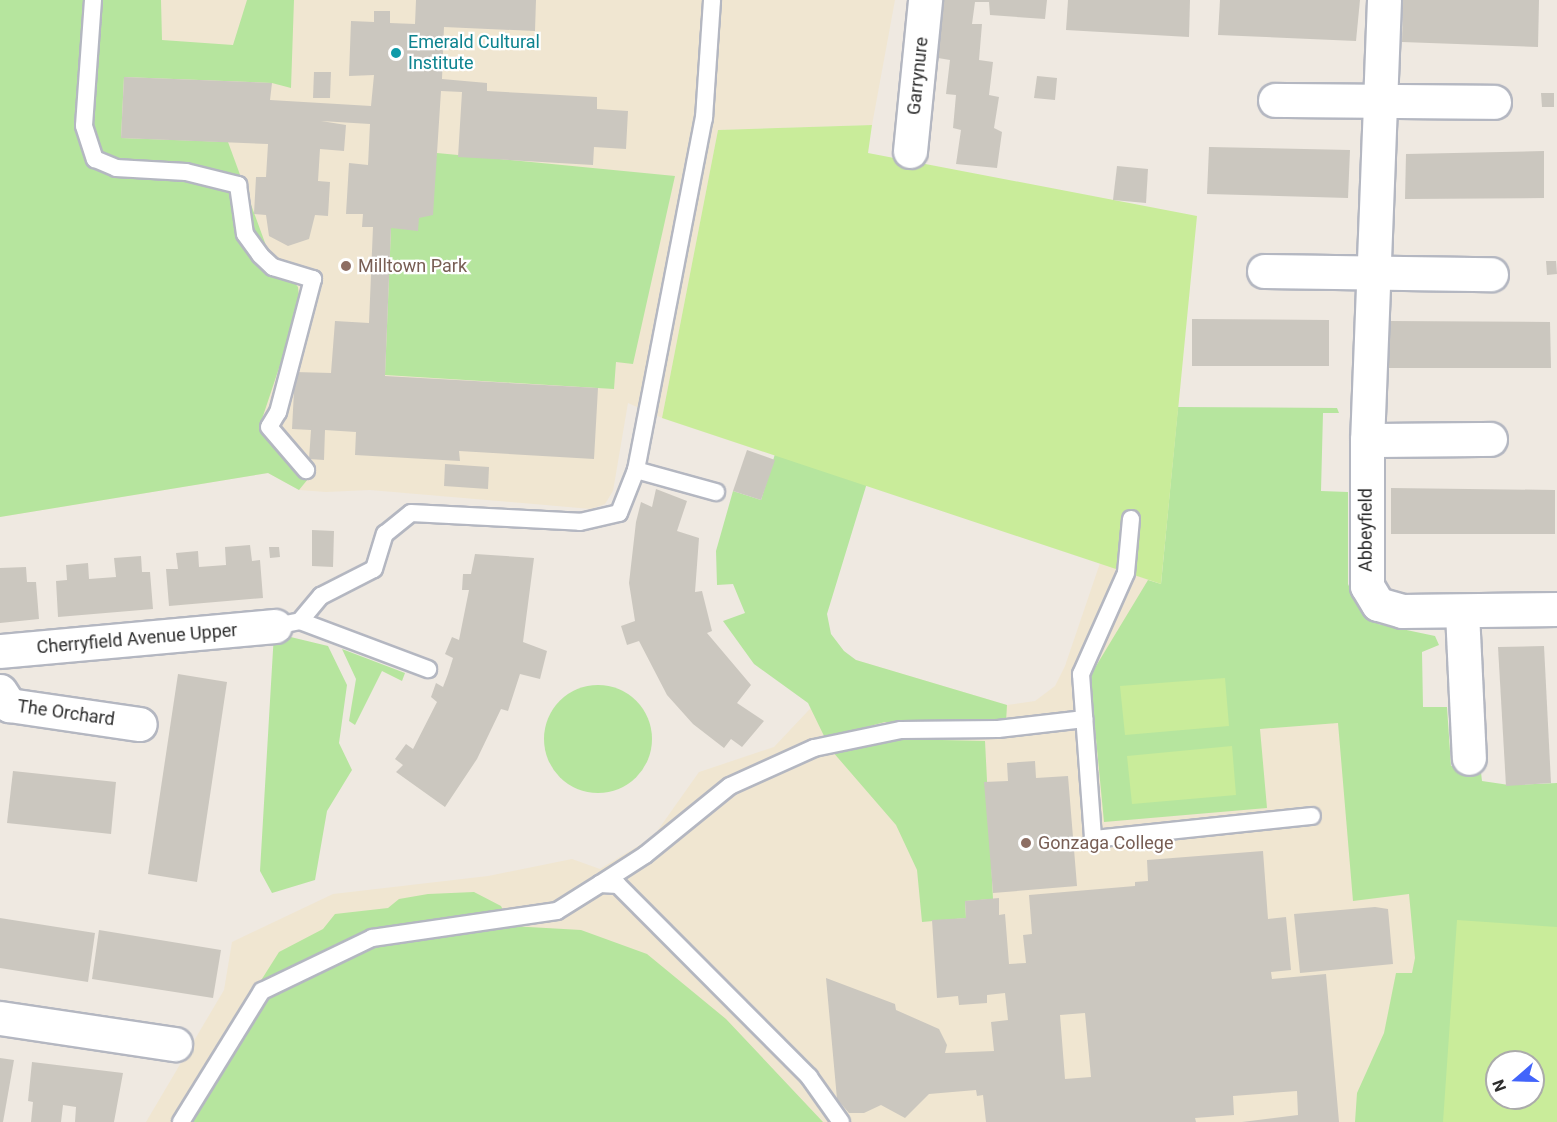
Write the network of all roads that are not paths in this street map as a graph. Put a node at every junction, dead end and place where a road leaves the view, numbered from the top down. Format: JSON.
{"nodes":[{"id":1,"x":93,"y":0,"type":"edge"},
{"id":2,"x":712,"y":0,"type":"edge"},
{"id":3,"x":925,"y":0,"type":"edge"},
{"id":4,"x":1384,"y":0,"type":"edge"},
{"id":5,"x":1275,"y":100,"type":"dead end"},
{"id":6,"x":1380,"y":100,"type":"junction"},
{"id":7,"x":1494,"y":102,"type":"dead end"},
{"id":8,"x":910,"y":151,"type":"dead end"},
{"id":9,"x":1264,"y":271,"type":"dead end"},
{"id":10,"x":1374,"y":272,"type":"junction"},
{"id":11,"x":1491,"y":273,"type":"dead end"},
{"id":12,"x":1490,"y":439,"type":"dead end"},
{"id":13,"x":1367,"y":440,"type":"junction"},
{"id":14,"x":306,"y":470,"type":"dead end"},
{"id":15,"x":636,"y":470,"type":"junction"},
{"id":16,"x":716,"y":492,"type":"dead end"},
{"id":17,"x":1131,"y":519,"type":"dead end"},
{"id":18,"x":1557,"y":609,"type":"edge"},
{"id":19,"x":1462,"y":612,"type":"junction"},
{"id":20,"x":287,"y":624,"type":"junction"},
{"id":21,"x":0,"y":651,"type":"edge"},
{"id":22,"x":428,"y":669,"type":"dead end"},
{"id":23,"x":0,"y":691,"type":"edge"},
{"id":24,"x":1084,"y":719,"type":"junction"},
{"id":25,"x":140,"y":724,"type":"dead end"},
{"id":26,"x":1469,"y":758,"type":"dead end"},
{"id":27,"x":1312,"y":816,"type":"dead end"},
{"id":28,"x":600,"y":884,"type":"junction"},
{"id":29,"x":0,"y":1018,"type":"edge"},
{"id":30,"x":175,"y":1044,"type":"dead end"},
{"id":31,"x":181,"y":1122,"type":"edge"},
{"id":32,"x":841,"y":1122,"type":"edge"}],
"edges":[{"from":1,"to":14,"type":"lane"},
{"from":2,"to":15,"type":"lane"},
{"from":3,"to":8,"type":"street","name":"Garrynure"},
{"from":4,"to":6,"type":"street","name":"Abbeyfield"},
{"from":5,"to":6,"type":"street"},
{"from":6,"to":7,"type":"street"},
{"from":6,"to":10,"type":"street","name":"Abbeyfield"},
{"from":9,"to":10,"type":"street"},
{"from":10,"to":11,"type":"street"},
{"from":10,"to":13,"type":"street","name":"Abbeyfield"},
{"from":12,"to":13,"type":"street"},
{"from":13,"to":19,"type":"street","name":"Abbeyfield"},
{"from":15,"to":16,"type":"lane"},
{"from":15,"to":20,"type":"lane"},
{"from":17,"to":24,"type":"lane"},
{"from":18,"to":19,"type":"street","name":"Abbeyfield"},
{"from":19,"to":26,"type":"street"},
{"from":20,"to":21,"type":"street","name":"Cherryfield Avenue Upper"},
{"from":20,"to":22,"type":"lane"},
{"from":23,"to":25,"type":"street","name":"The Orchard"},
{"from":24,"to":27,"type":"lane"},
{"from":24,"to":28,"type":"lane"},
{"from":28,"to":31,"type":"lane"},
{"from":28,"to":32,"type":"lane"},
{"from":29,"to":30,"type":"street"}]}
